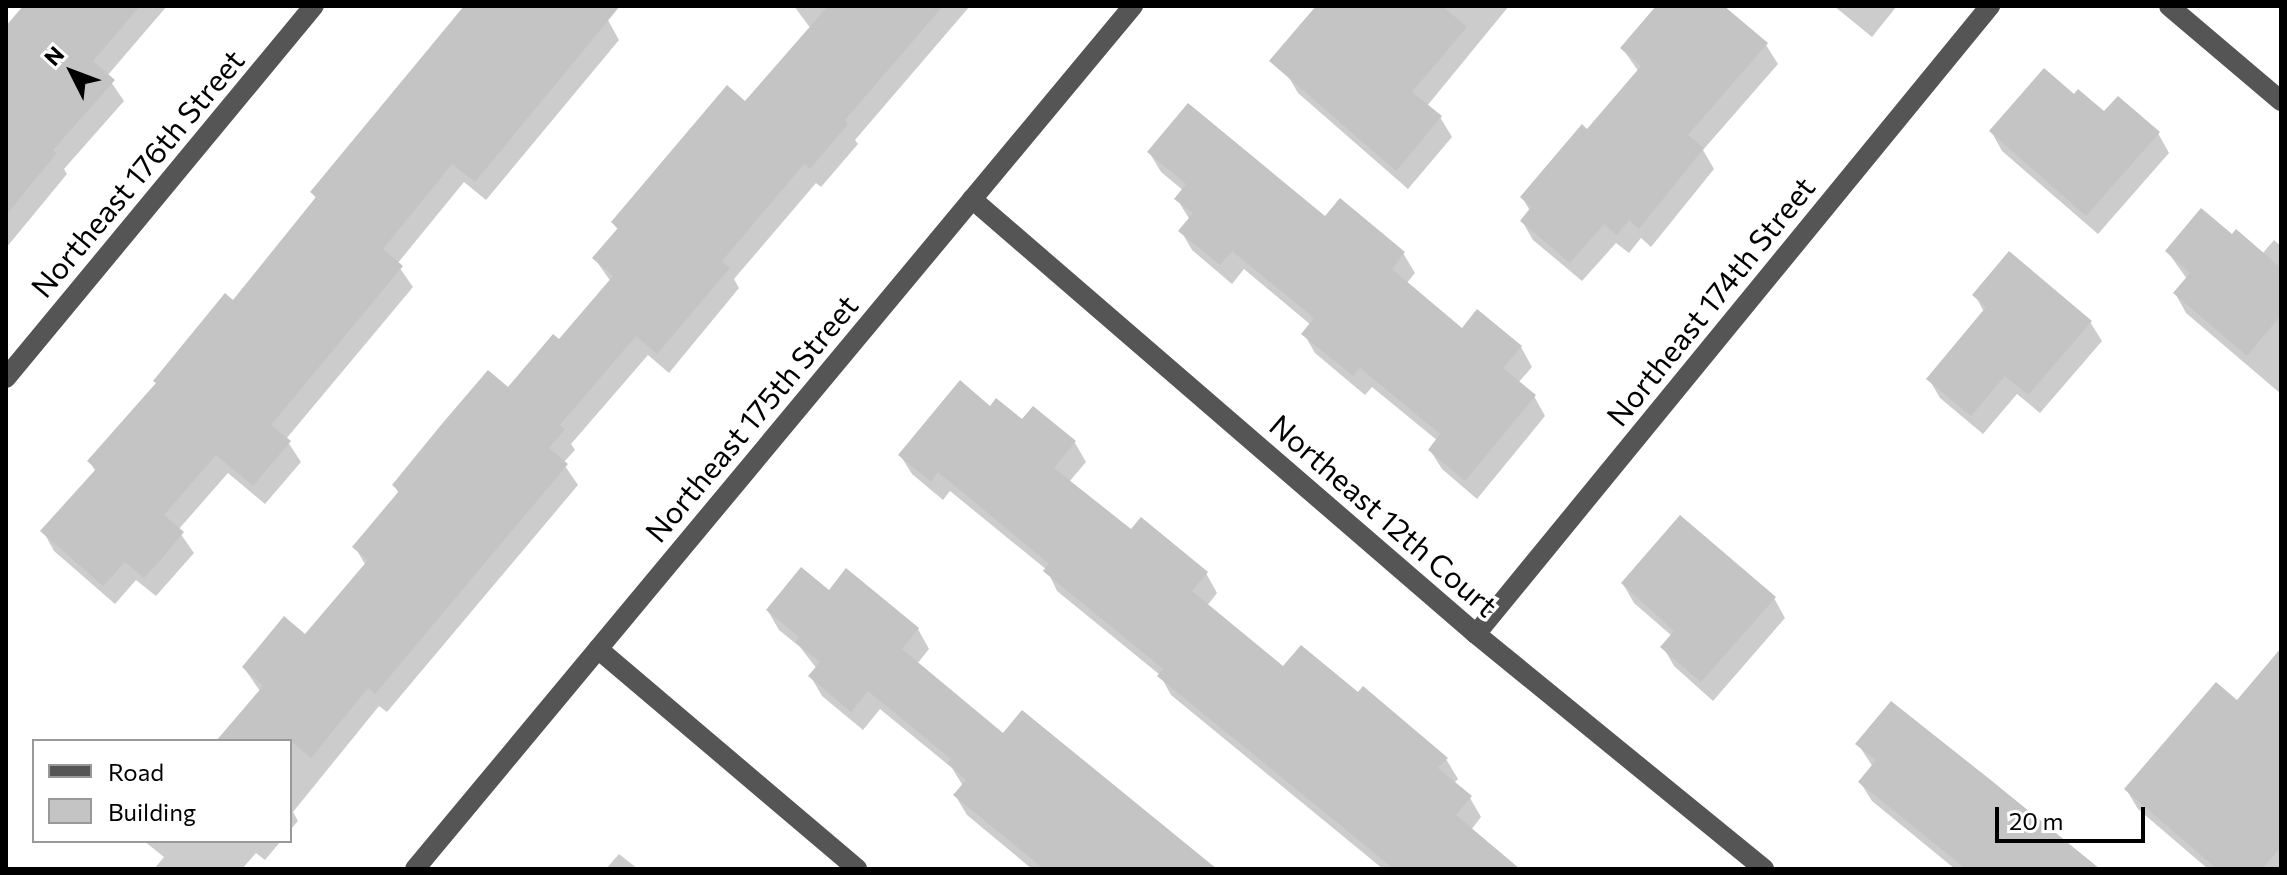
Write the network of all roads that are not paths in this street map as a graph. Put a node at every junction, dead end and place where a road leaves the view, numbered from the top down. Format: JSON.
{"nodes":[{"id":1,"x":314,"y":6,"type":"edge"},
{"id":2,"x":1133,"y":6,"type":"edge"},
{"id":3,"x":1990,"y":6,"type":"edge"},
{"id":4,"x":2169,"y":6,"type":"edge"},
{"id":5,"x":2281,"y":101,"type":"edge"},
{"id":6,"x":972,"y":199,"type":"junction"},
{"id":7,"x":6,"y":378,"type":"edge"},
{"id":8,"x":1476,"y":634,"type":"junction"},
{"id":9,"x":598,"y":649,"type":"junction"},
{"id":10,"x":415,"y":869,"type":"edge"},
{"id":11,"x":857,"y":869,"type":"edge"},
{"id":12,"x":1764,"y":869,"type":"edge"}],
"edges":[{"from":1,"to":7,"type":"street","name":"Northeast 176th Street"},
{"from":2,"to":6,"type":"street","name":"Northeast 175th Street"},
{"from":3,"to":8,"type":"street","name":"Northeast 174th Street"},
{"from":4,"to":5,"type":"street"},
{"from":6,"to":8,"type":"street","name":"Northeast 12th Court"},
{"from":6,"to":9,"type":"street","name":"Northeast 175th Street"},
{"from":8,"to":12,"type":"street","name":"Northeast 12th Court"},
{"from":9,"to":10,"type":"street","name":"Northeast 175th Street"},
{"from":9,"to":11,"type":"street"}]}
